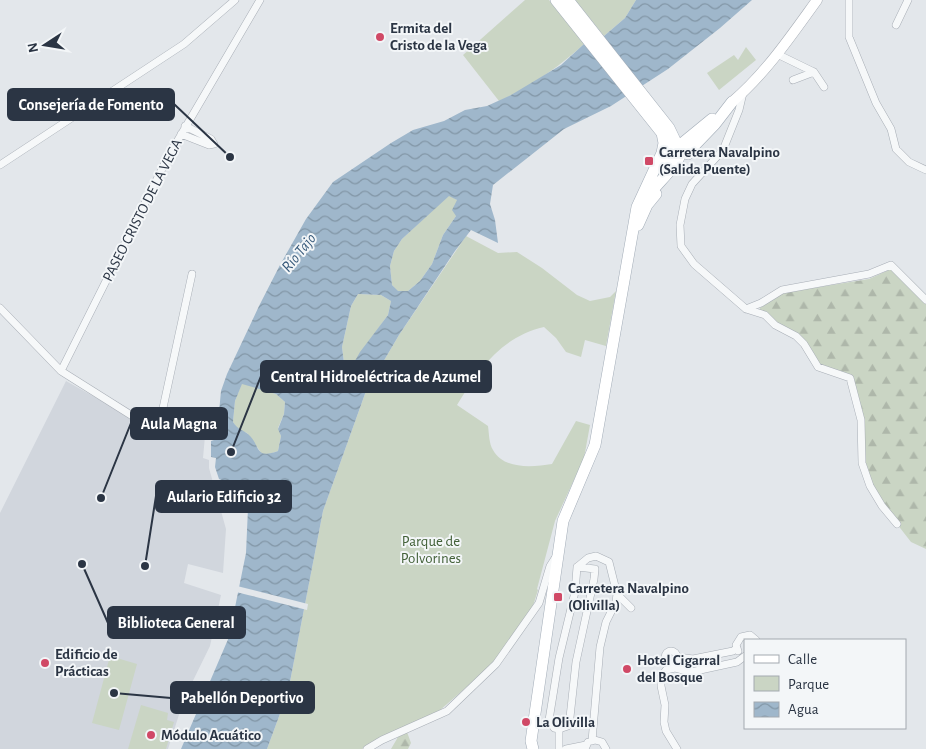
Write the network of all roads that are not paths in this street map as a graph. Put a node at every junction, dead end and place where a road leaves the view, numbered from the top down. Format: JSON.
{"nodes":[{"id":1,"x":235,"y":0,"type":"edge"},
{"id":2,"x":260,"y":0,"type":"edge"},
{"id":3,"x":560,"y":0,"type":"edge"},
{"id":4,"x":817,"y":0,"type":"edge"},
{"id":5,"x":849,"y":0,"type":"edge"},
{"id":6,"x":908,"y":0,"type":"edge"},
{"id":7,"x":896,"y":26,"type":"dead end"},
{"id":8,"x":777,"y":54,"type":"junction"},
{"id":9,"x":814,"y":72,"type":"junction"},
{"id":10,"x":794,"y":80,"type":"dead end"},
{"id":11,"x":824,"y":87,"type":"dead end"},
{"id":12,"x":743,"y":93,"type":"junction"},
{"id":13,"x":732,"y":102,"type":"junction"},
{"id":14,"x":185,"y":126,"type":"junction"},
{"id":15,"x":665,"y":130,"type":"junction"},
{"id":16,"x":696,"y":130,"type":"junction"},
{"id":17,"x":181,"y":134,"type":"junction"},
{"id":18,"x":679,"y":146,"type":"junction"},
{"id":19,"x":692,"y":148,"type":"junction"},
{"id":20,"x":0,"y":165,"type":"edge"},
{"id":21,"x":926,"y":170,"type":"edge"},
{"id":22,"x":650,"y":178,"type":"junction"},
{"id":23,"x":633,"y":234,"type":"junction"},
{"id":24,"x":192,"y":274,"type":"dead end"},
{"id":25,"x":926,"y":300,"type":"edge"},
{"id":26,"x":0,"y":308,"type":"edge"},
{"id":27,"x":746,"y":309,"type":"junction"},
{"id":28,"x":61,"y":371,"type":"junction"},
{"id":29,"x":154,"y":430,"type":"junction"},
{"id":30,"x":161,"y":434,"type":"dead end"},
{"id":31,"x":897,"y":524,"type":"dead end"},
{"id":32,"x":577,"y":567,"type":"junction"},
{"id":33,"x":616,"y":594,"type":"junction"},
{"id":34,"x":545,"y":604,"type":"junction"},
{"id":35,"x":631,"y":608,"type":"dead end"},
{"id":36,"x":755,"y":639,"type":"edge"},
{"id":37,"x":737,"y":648,"type":"junction"},
{"id":38,"x":744,"y":655,"type":"edge"},
{"id":39,"x":678,"y":656,"type":"dead end"},
{"id":40,"x":744,"y":657,"type":"edge"},
{"id":41,"x":534,"y":727,"type":"junction"},
{"id":42,"x":559,"y":729,"type":"junction"},
{"id":43,"x":587,"y":745,"type":"edge"},
{"id":44,"x":367,"y":749,"type":"edge"},
{"id":45,"x":533,"y":749,"type":"edge"},
{"id":46,"x":540,"y":749,"type":"edge"},
{"id":47,"x":559,"y":749,"type":"edge"},
{"id":48,"x":566,"y":749,"type":"edge"},
{"id":49,"x":606,"y":749,"type":"edge"},
{"id":50,"x":677,"y":749,"type":"edge"}],
"edges":[{"from":1,"to":20,"type":"street"},
{"from":2,"to":14,"type":"street","name":"PASEO CRISTO DE LA VEGA"},
{"from":3,"to":15,"type":"main road"},
{"from":3,"to":15,"type":"main road"},
{"from":4,"to":8,"type":"main road"},
{"from":5,"to":21,"type":"street"},
{"from":6,"to":7,"type":"street"},
{"from":8,"to":9,"type":"street"},
{"from":8,"to":12,"type":"main road"},
{"from":9,"to":10,"type":"street"},
{"from":9,"to":11,"type":"street"},
{"from":12,"to":13,"type":"main road"},
{"from":12,"to":27,"type":"street"},
{"from":13,"to":16,"type":"main road"},
{"from":13,"to":19,"type":"main road"},
{"from":14,"to":17,"type":"street","name":"PASEO CRISTO DE LA VEGA"},
{"from":14,"to":17,"type":"street"},
{"from":15,"to":16,"type":"main road"},
{"from":15,"to":18,"type":"main road"},
{"from":15,"to":22,"type":"main road"},
{"from":16,"to":18,"type":"main road"},
{"from":17,"to":28,"type":"street","name":"PASEO CRISTO DE LA VEGA"},
{"from":18,"to":19,"type":"main road"},
{"from":18,"to":22,"type":"main road"},
{"from":18,"to":23,"type":"main road"},
{"from":19,"to":23,"type":"main road"},
{"from":22,"to":23,"type":"main road"},
{"from":23,"to":34,"type":"main road"},
{"from":24,"to":29,"type":"street"},
{"from":25,"to":27,"type":"street"},
{"from":26,"to":28,"type":"street"},
{"from":27,"to":31,"type":"street"},
{"from":28,"to":29,"type":"street"},
{"from":29,"to":30,"type":"street"},
{"from":32,"to":33,"type":"street"},
{"from":32,"to":42,"type":"street"},
{"from":32,"to":42,"type":"street"},
{"from":33,"to":35,"type":"street"},
{"from":33,"to":43,"type":"street"},
{"from":34,"to":41,"type":"main road"},
{"from":34,"to":44,"type":"street"},
{"from":36,"to":37,"type":"street"},
{"from":37,"to":38,"type":"street"},
{"from":37,"to":39,"type":"street"},
{"from":40,"to":50,"type":"street"},
{"from":41,"to":45,"type":"main road"},
{"from":41,"to":46,"type":"main road"},
{"from":42,"to":47,"type":"street"},
{"from":43,"to":48,"type":"street"},
{"from":43,"to":49,"type":"street"}]}
